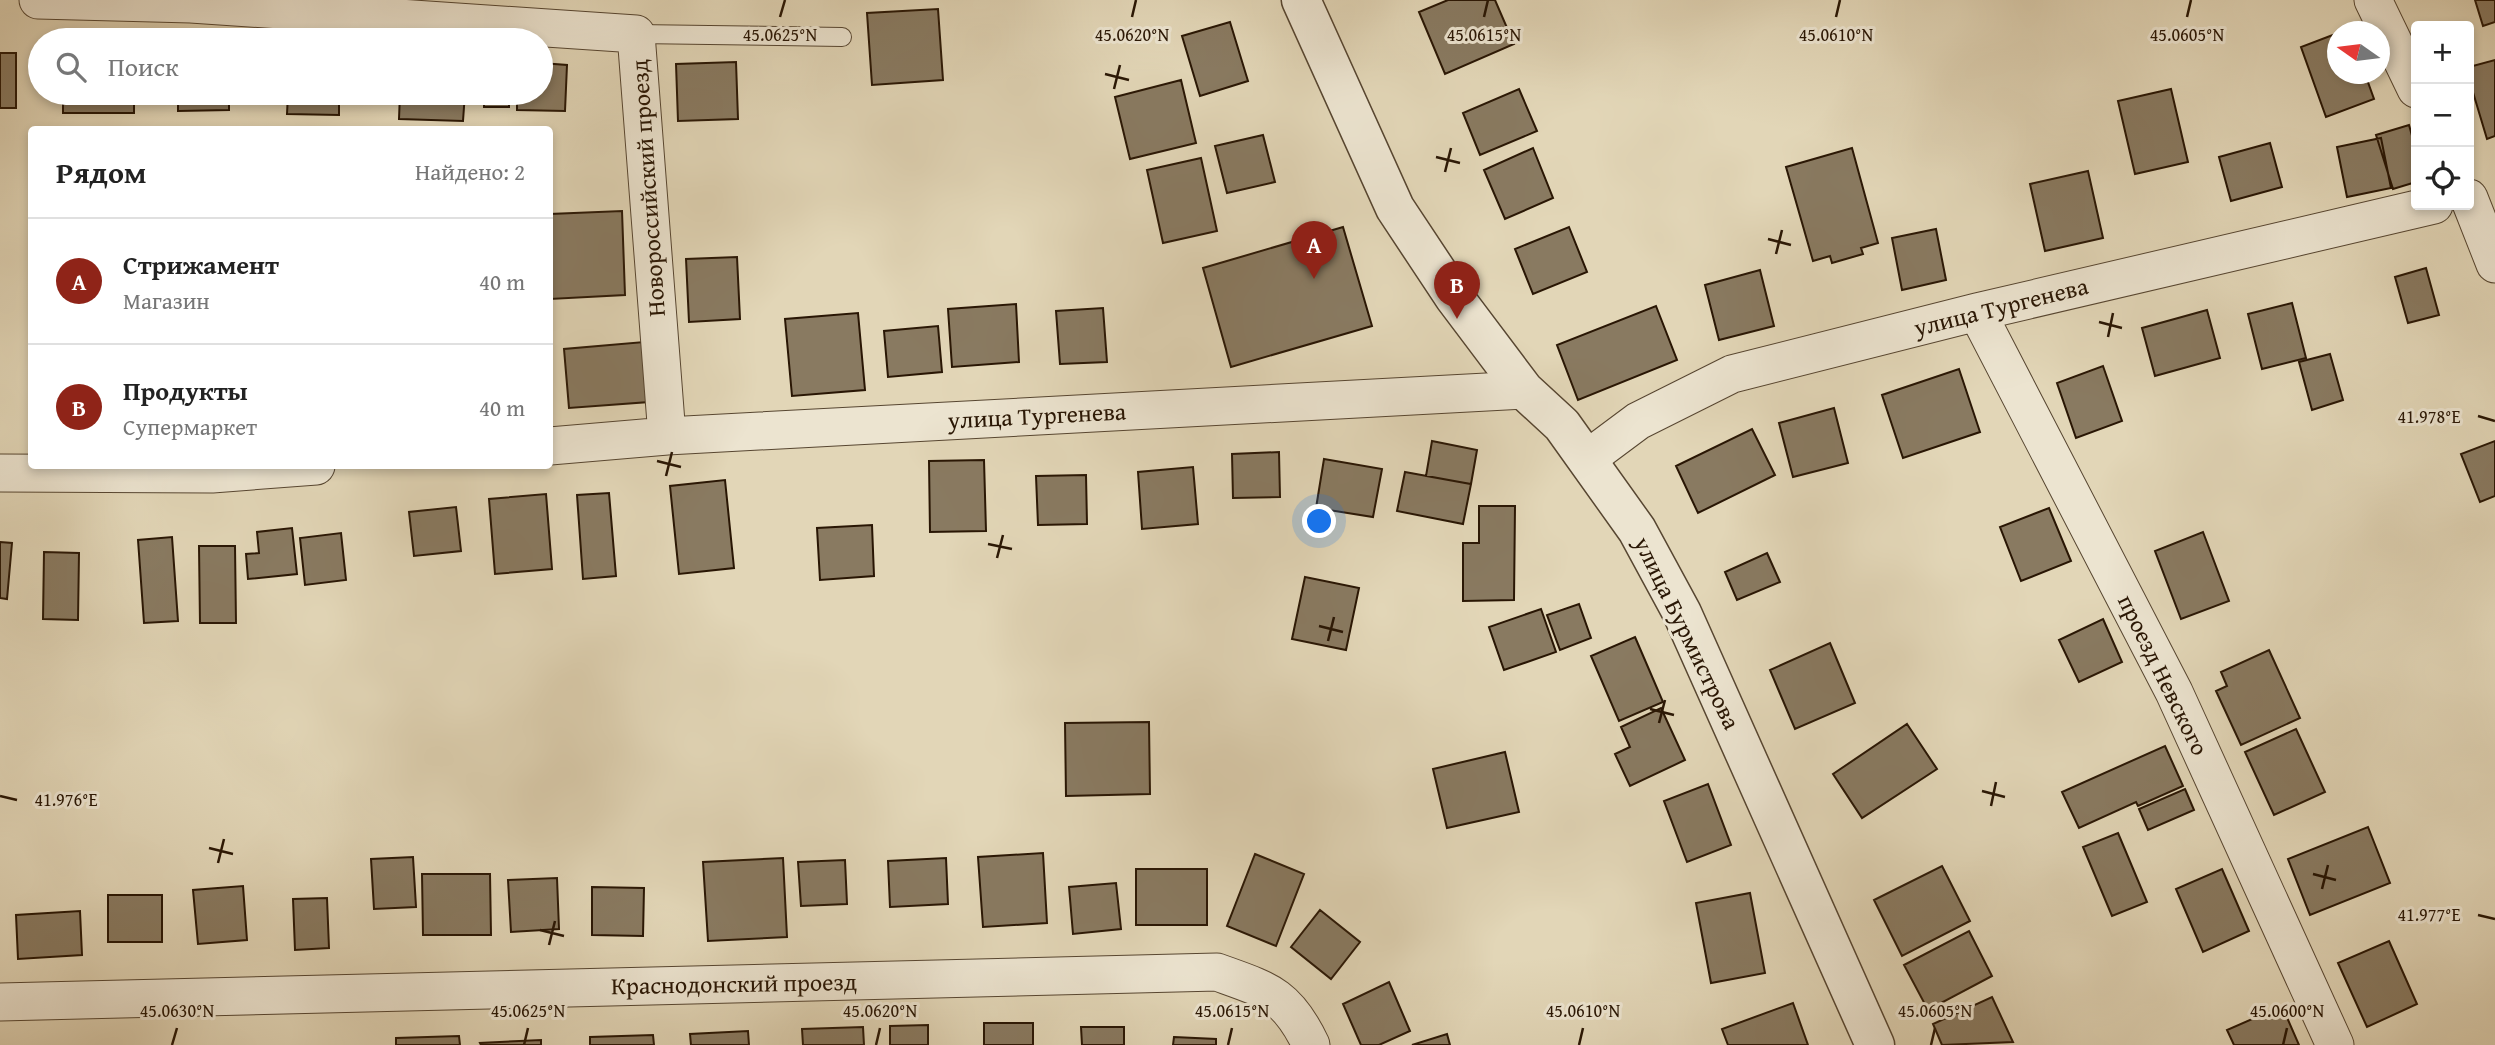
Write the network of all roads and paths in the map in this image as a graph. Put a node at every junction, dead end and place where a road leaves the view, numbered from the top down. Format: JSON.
{"nodes":[{"id":1,"x":38,"y":0,"type":"edge"},
{"id":2,"x":1301,"y":0,"type":"edge"},
{"id":3,"x":2373,"y":0,"type":"edge"},
{"id":4,"x":191,"y":2,"type":"edge"},
{"id":5,"x":553,"y":28,"type":"edge"},
{"id":6,"x":553,"y":28,"type":"edge"},
{"id":7,"x":636,"y":34,"type":"junction"},
{"id":8,"x":842,"y":37,"type":"dead end"},
{"id":9,"x":2414,"y":84,"type":"edge"},
{"id":10,"x":2495,"y":190,"type":"edge"},
{"id":11,"x":2474,"y":196,"type":"edge"},
{"id":12,"x":2413,"y":210,"type":"edge"},
{"id":13,"x":2474,"y":210,"type":"edge"},
{"id":14,"x":2495,"y":264,"type":"edge"},
{"id":15,"x":1977,"y":312,"type":"junction"},
{"id":16,"x":1524,"y":390,"type":"junction"},
{"id":17,"x":667,"y":436,"type":"junction"},
{"id":18,"x":553,"y":446,"type":"edge"},
{"id":19,"x":1587,"y":459,"type":"junction"},
{"id":20,"x":277,"y":469,"type":"edge"},
{"id":21,"x":0,"y":473,"type":"edge"},
{"id":22,"x":0,"y":1002,"type":"edge"},
{"id":23,"x":1311,"y":1045,"type":"edge"},
{"id":24,"x":1875,"y":1045,"type":"edge"},
{"id":25,"x":2335,"y":1045,"type":"edge"}],
"edges":[{"from":1,"to":4,"type":"street","name":"Новороссийский проезд"},
{"from":2,"to":16,"type":"street","name":"улица Бурмистрова"},
{"from":3,"to":9,"type":"street"},
{"from":4,"to":6,"type":"street","name":"Новороссийский проезд"},
{"from":5,"to":7,"type":"street","name":"Новороссийский проезд"},
{"from":7,"to":8,"type":"lane"},
{"from":7,"to":17,"type":"street","name":"Новороссийский проезд"},
{"from":10,"to":11,"type":"street"},
{"from":12,"to":15,"type":"street","name":"улица Тургенева"},
{"from":13,"to":14,"type":"street"},
{"from":15,"to":19,"type":"street","name":"улица Тургенева"},
{"from":15,"to":25,"type":"street","name":"проезд Невского"},
{"from":16,"to":17,"type":"street","name":"улица Тургенева"},
{"from":16,"to":19,"type":"street","name":"улица Бурмистрова"},
{"from":17,"to":18,"type":"street","name":"улица Тургенева"},
{"from":19,"to":24,"type":"street","name":"улица Бурмистрова"},
{"from":20,"to":21,"type":"street"},
{"from":22,"to":23,"type":"street","name":"Краснодонский проезд"}]}
